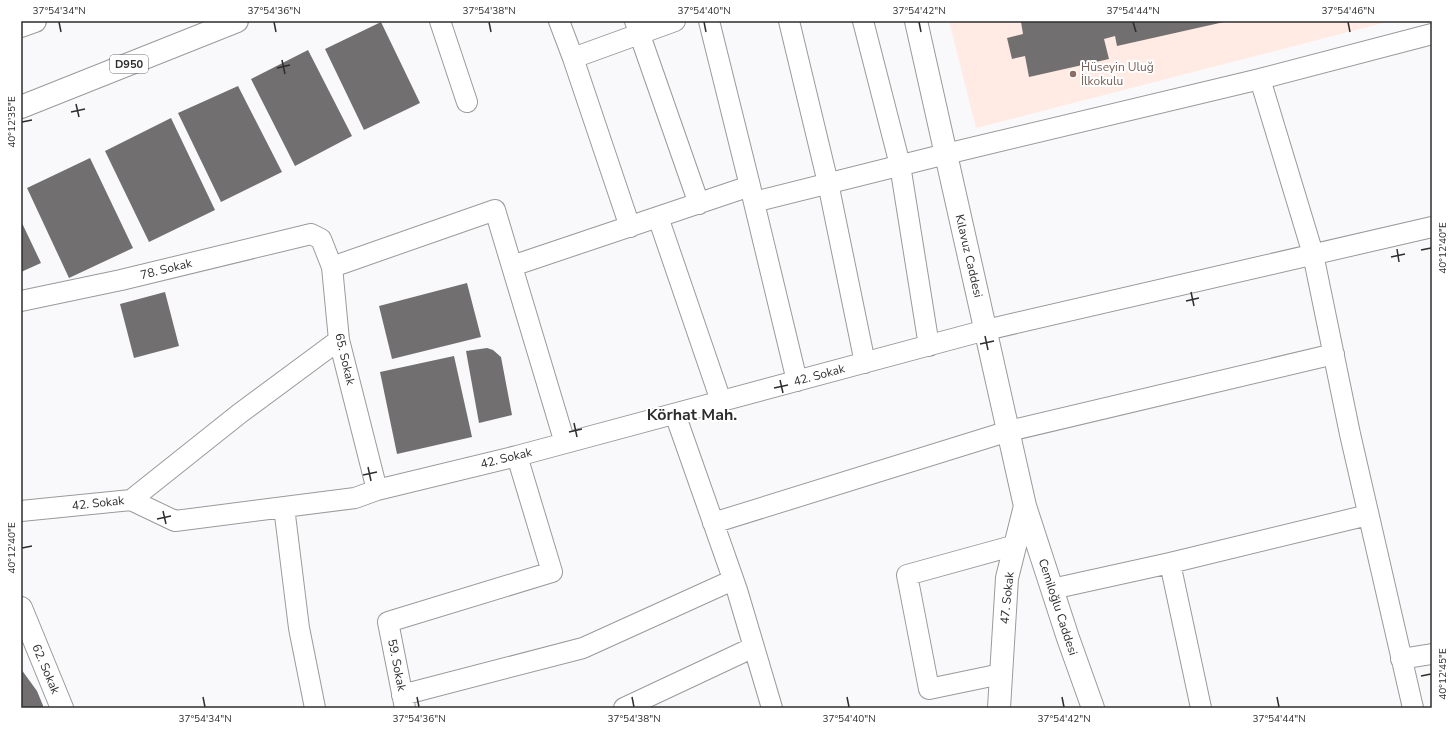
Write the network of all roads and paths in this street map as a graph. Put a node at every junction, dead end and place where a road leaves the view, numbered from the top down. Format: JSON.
{"nodes":[{"id":1,"x":35,"y":21,"type":"edge"},
{"id":2,"x":237,"y":21,"type":"edge"},
{"id":3,"x":440,"y":21,"type":"edge"},
{"id":4,"x":559,"y":21,"type":"edge"},
{"id":5,"x":676,"y":21,"type":"edge"},
{"id":6,"x":708,"y":21,"type":"edge"},
{"id":7,"x":788,"y":21,"type":"edge"},
{"id":8,"x":863,"y":21,"type":"edge"},
{"id":9,"x":916,"y":21,"type":"edge"},
{"id":10,"x":21,"y":26,"type":"edge"},
{"id":11,"x":638,"y":28,"type":"edge"},
{"id":12,"x":1432,"y":34,"type":"edge"},
{"id":13,"x":572,"y":58,"type":"junction"},
{"id":14,"x":1260,"y":79,"type":"junction"},
{"id":15,"x":467,"y":102,"type":"dead end"},
{"id":16,"x":21,"y":108,"type":"edge"},
{"id":17,"x":946,"y":154,"type":"junction"},
{"id":18,"x":900,"y":165,"type":"junction"},
{"id":19,"x":828,"y":183,"type":"junction"},
{"id":20,"x":752,"y":194,"type":"junction"},
{"id":21,"x":699,"y":204,"type":"junction"},
{"id":22,"x":658,"y":217,"type":"junction"},
{"id":23,"x":630,"y":227,"type":"junction"},
{"id":24,"x":1432,"y":227,"type":"edge"},
{"id":25,"x":311,"y":234,"type":"joint"},
{"id":26,"x":1314,"y":254,"type":"junction"},
{"id":27,"x":512,"y":266,"type":"junction"},
{"id":28,"x":332,"y":267,"type":"junction"},
{"id":29,"x":21,"y":301,"type":"edge"},
{"id":30,"x":986,"y":330,"type":"junction"},
{"id":31,"x":339,"y":340,"type":"junction"},
{"id":32,"x":929,"y":346,"type":"junction"},
{"id":33,"x":1334,"y":354,"type":"junction"},
{"id":34,"x":865,"y":363,"type":"junction"},
{"id":35,"x":797,"y":381,"type":"junction"},
{"id":36,"x":721,"y":401,"type":"junction"},
{"id":37,"x":675,"y":414,"type":"junction"},
{"id":38,"x":1009,"y":431,"type":"junction"},
{"id":39,"x":565,"y":443,"type":"junction"},
{"id":40,"x":517,"y":456,"type":"junction"},
{"id":41,"x":377,"y":490,"type":"junction"},
{"id":42,"x":1024,"y":498,"type":"junction"},
{"id":43,"x":131,"y":500,"type":"junction"},
{"id":44,"x":284,"y":507,"type":"junction"},
{"id":45,"x":21,"y":511,"type":"edge"},
{"id":46,"x":1368,"y":515,"type":"junction"},
{"id":47,"x":713,"y":523,"type":"junction"},
{"id":48,"x":1016,"y":545,"type":"junction"},
{"id":49,"x":1170,"y":562,"type":"junction"},
{"id":50,"x":733,"y":580,"type":"junction"},
{"id":51,"x":1052,"y":589,"type":"junction"},
{"id":52,"x":22,"y":612,"type":"edge"},
{"id":53,"x":754,"y":648,"type":"junction"},
{"id":54,"x":1432,"y":654,"type":"edge"},
{"id":55,"x":1401,"y":659,"type":"junction"},
{"id":56,"x":1001,"y":674,"type":"junction"},
{"id":57,"x":403,"y":705,"type":"edge"},
{"id":58,"x":62,"y":708,"type":"edge"},
{"id":59,"x":316,"y":708,"type":"edge"},
{"id":60,"x":624,"y":708,"type":"edge"},
{"id":61,"x":772,"y":708,"type":"edge"},
{"id":62,"x":999,"y":708,"type":"edge"},
{"id":63,"x":1093,"y":708,"type":"edge"},
{"id":64,"x":1201,"y":708,"type":"edge"},
{"id":65,"x":1413,"y":708,"type":"edge"}],
"edges":[{"from":1,"to":10,"type":"main road"},
{"from":2,"to":16,"type":"main road","number":"D950"},
{"from":3,"to":15,"type":"street"},
{"from":4,"to":13,"type":"street"},
{"from":5,"to":11,"type":"street"},
{"from":6,"to":20,"type":"street"},
{"from":7,"to":19,"type":"street"},
{"from":8,"to":18,"type":"street"},
{"from":9,"to":17,"type":"main road","name":"Kılavuz Caddesi"},
{"from":11,"to":13,"type":"street"},
{"from":11,"to":21,"type":"street"},
{"from":12,"to":14,"type":"street"},
{"from":13,"to":23,"type":"street"},
{"from":14,"to":17,"type":"street"},
{"from":14,"to":26,"type":"street"},
{"from":17,"to":18,"type":"street"},
{"from":17,"to":30,"type":"main road","name":"Kılavuz Caddesi"},
{"from":18,"to":19,"type":"street"},
{"from":18,"to":32,"type":"street"},
{"from":19,"to":20,"type":"street"},
{"from":19,"to":34,"type":"street"},
{"from":20,"to":21,"type":"street"},
{"from":20,"to":35,"type":"street"},
{"from":21,"to":22,"type":"street"},
{"from":22,"to":23,"type":"street"},
{"from":22,"to":36,"type":"street"},
{"from":23,"to":27,"type":"street"},
{"from":24,"to":26,"type":"street","name":"42. Sokak"},
{"from":25,"to":28,"type":"street","name":"65. Sokak"},
{"from":25,"to":29,"type":"street","name":"78. Sokak"},
{"from":26,"to":30,"type":"street","name":"42. Sokak"},
{"from":26,"to":33,"type":"street"},
{"from":27,"to":28,"type":"street"},
{"from":27,"to":39,"type":"street"},
{"from":28,"to":31,"type":"street","name":"65. Sokak"},
{"from":30,"to":32,"type":"street","name":"42. Sokak"},
{"from":30,"to":38,"type":"main road","name":"Kılavuz Caddesi"},
{"from":31,"to":41,"type":"street","name":"65. Sokak"},
{"from":31,"to":43,"type":"street"},
{"from":32,"to":34,"type":"street","name":"42. Sokak"},
{"from":33,"to":38,"type":"street"},
{"from":33,"to":46,"type":"street"},
{"from":34,"to":35,"type":"street","name":"42. Sokak"},
{"from":35,"to":36,"type":"street","name":"42. Sokak"},
{"from":36,"to":37,"type":"street","name":"42. Sokak"},
{"from":37,"to":39,"type":"street","name":"42. Sokak"},
{"from":37,"to":47,"type":"street"},
{"from":38,"to":42,"type":"main road","name":"Kılavuz Caddesi"},
{"from":38,"to":47,"type":"street"},
{"from":39,"to":40,"type":"street","name":"42. Sokak"},
{"from":40,"to":41,"type":"street","name":"42. Sokak"},
{"from":40,"to":57,"type":"street","name":"59. Sokak"},
{"from":41,"to":44,"type":"street","name":"42. Sokak"},
{"from":42,"to":48,"type":"main road","name":"47. Sokak"},
{"from":42,"to":51,"type":"main road","name":"Cemiloğlu Caddesi"},
{"from":43,"to":44,"type":"street","name":"42. Sokak"},
{"from":43,"to":45,"type":"street","name":"42. Sokak"},
{"from":44,"to":59,"type":"street"},
{"from":46,"to":49,"type":"street"},
{"from":46,"to":55,"type":"street"},
{"from":47,"to":50,"type":"street"},
{"from":48,"to":56,"type":"main road","name":"47. Sokak"},
{"from":48,"to":56,"type":"street"},
{"from":49,"to":51,"type":"street"},
{"from":49,"to":64,"type":"street"},
{"from":50,"to":53,"type":"street"},
{"from":50,"to":57,"type":"street"},
{"from":51,"to":63,"type":"main road","name":"Cemiloğlu Caddesi"},
{"from":52,"to":58,"type":"main road","name":"62. Sokak"},
{"from":53,"to":60,"type":"street"},
{"from":53,"to":61,"type":"street"},
{"from":54,"to":55,"type":"street"},
{"from":55,"to":65,"type":"street"},
{"from":56,"to":62,"type":"main road","name":"47. Sokak"}]}
